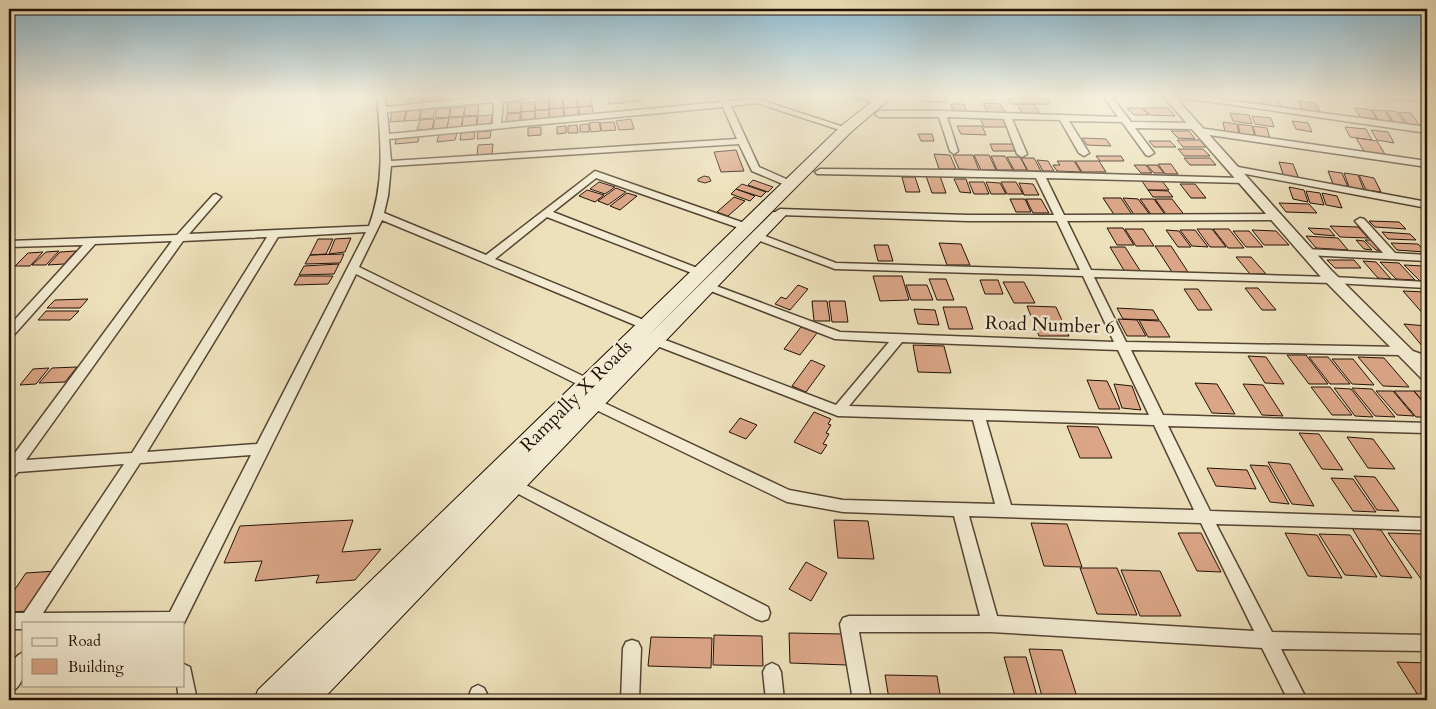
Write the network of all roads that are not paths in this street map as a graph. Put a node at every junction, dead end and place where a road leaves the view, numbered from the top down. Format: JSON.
{"nodes":[{"id":1,"x":383,"y":129,"type":"edge"},
{"id":2,"x":465,"y":129,"type":"edge"},
{"id":3,"x":737,"y":129,"type":"edge"},
{"id":4,"x":859,"y":129,"type":"edge"},
{"id":5,"x":947,"y":129,"type":"edge"},
{"id":6,"x":1012,"y":129,"type":"edge"},
{"id":7,"x":1070,"y":129,"type":"edge"},
{"id":8,"x":1131,"y":129,"type":"edge"},
{"id":9,"x":1197,"y":129,"type":"joint"},
{"id":10,"x":846,"y":130,"type":"edge"},
{"id":11,"x":384,"y":137,"type":"junction"},
{"id":12,"x":742,"y":141,"type":"junction"},
{"id":13,"x":954,"y":151,"type":"dead end"},
{"id":14,"x":1084,"y":153,"type":"dead end"},
{"id":15,"x":1149,"y":153,"type":"dead end"},
{"id":16,"x":1022,"y":154,"type":"dead end"},
{"id":17,"x":386,"y":164,"type":"junction"},
{"id":18,"x":1427,"y":164,"type":"edge"},
{"id":19,"x":820,"y":172,"type":"junction"},
{"id":20,"x":1237,"y":175,"type":"junction"},
{"id":21,"x":1040,"y":176,"type":"junction"},
{"id":22,"x":790,"y":184,"type":"junction"},
{"id":23,"x":216,"y":197,"type":"dead end"},
{"id":24,"x":1427,"y":205,"type":"edge"},
{"id":25,"x":780,"y":212,"type":"junction"},
{"id":26,"x":545,"y":214,"type":"junction"},
{"id":27,"x":379,"y":215,"type":"junction"},
{"id":28,"x":1273,"y":217,"type":"junction"},
{"id":29,"x":1061,"y":219,"type":"junction"},
{"id":30,"x":1360,"y":221,"type":"dead end"},
{"id":31,"x":373,"y":229,"type":"junction"},
{"id":32,"x":751,"y":232,"type":"junction"},
{"id":33,"x":274,"y":234,"type":"junction"},
{"id":34,"x":180,"y":238,"type":"junction"},
{"id":35,"x":91,"y":242,"type":"junction"},
{"id":36,"x":9,"y":244,"type":"edge"},
{"id":37,"x":1306,"y":252,"type":"junction"},
{"id":38,"x":1393,"y":256,"type":"junction"},
{"id":39,"x":1427,"y":258,"type":"edge"},
{"id":40,"x":488,"y":259,"type":"junction"},
{"id":41,"x":353,"y":268,"type":"junction"},
{"id":42,"x":1088,"y":273,"type":"junction"},
{"id":43,"x":704,"y":279,"type":"junction"},
{"id":44,"x":1333,"y":280,"type":"junction"},
{"id":45,"x":1427,"y":285,"type":"edge"},
{"id":46,"x":9,"y":333,"type":"edge"},
{"id":47,"x":651,"y":333,"type":"junction"},
{"id":48,"x":898,"y":339,"type":"junction"},
{"id":49,"x":1122,"y":346,"type":"junction"},
{"id":50,"x":1401,"y":351,"type":"junction"},
{"id":51,"x":1427,"y":360,"type":"edge"},
{"id":52,"x":1427,"y":374,"type":"edge"},
{"id":53,"x":590,"y":394,"type":"junction"},
{"id":54,"x":838,"y":411,"type":"junction"},
{"id":55,"x":978,"y":415,"type":"junction"},
{"id":56,"x":1159,"y":420,"type":"junction"},
{"id":57,"x":1427,"y":428,"type":"edge"},
{"id":58,"x":262,"y":449,"type":"junction"},
{"id":59,"x":136,"y":458,"type":"junction"},
{"id":60,"x":10,"y":469,"type":"edge"},
{"id":61,"x":514,"y":484,"type":"junction"},
{"id":62,"x":960,"y":511,"type":"junction"},
{"id":63,"x":1005,"y":512,"type":"junction"},
{"id":64,"x":1205,"y":517,"type":"junction"},
{"id":65,"x":1427,"y":524,"type":"edge"},
{"id":66,"x":762,"y":613,"type":"dead end"},
{"id":67,"x":9,"y":621,"type":"edge"},
{"id":68,"x":28,"y":621,"type":"junction"},
{"id":69,"x":175,"y":621,"type":"edge"},
{"id":70,"x":50,"y":622,"type":"edge"},
{"id":71,"x":991,"y":624,"type":"junction"},
{"id":72,"x":1268,"y":640,"type":"junction"},
{"id":73,"x":1427,"y":643,"type":"edge"},
{"id":74,"x":632,"y":648,"type":"dead end"},
{"id":75,"x":22,"y":664,"type":"edge"},
{"id":76,"x":772,"y":672,"type":"dead end"},
{"id":77,"x":185,"y":680,"type":"edge"},
{"id":78,"x":9,"y":684,"type":"edge"},
{"id":79,"x":188,"y":700,"type":"edge"},
{"id":80,"x":268,"y":700,"type":"edge"},
{"id":81,"x":303,"y":700,"type":"edge"},
{"id":82,"x":630,"y":700,"type":"edge"},
{"id":83,"x":775,"y":700,"type":"edge"},
{"id":84,"x":862,"y":700,"type":"edge"},
{"id":85,"x":1298,"y":700,"type":"edge"}],
"edges":[{"from":1,"to":11,"type":"street"},
{"from":2,"to":11,"type":"street"},
{"from":3,"to":12,"type":"street"},
{"from":4,"to":19,"type":"main road"},
{"from":5,"to":13,"type":"street"},
{"from":6,"to":16,"type":"street"},
{"from":7,"to":14,"type":"street"},
{"from":8,"to":15,"type":"street"},
{"from":9,"to":18,"type":"street"},
{"from":9,"to":20,"type":"street"},
{"from":10,"to":22,"type":"main road"},
{"from":11,"to":17,"type":"street"},
{"from":12,"to":17,"type":"street"},
{"from":12,"to":22,"type":"street"},
{"from":17,"to":27,"type":"street"},
{"from":19,"to":21,"type":"street"},
{"from":19,"to":25,"type":"main road"},
{"from":20,"to":21,"type":"street"},
{"from":20,"to":24,"type":"street"},
{"from":20,"to":28,"type":"street"},
{"from":21,"to":29,"type":"street"},
{"from":22,"to":32,"type":"main road"},
{"from":23,"to":34,"type":"street"},
{"from":25,"to":29,"type":"street"},
{"from":25,"to":32,"type":"main road"},
{"from":26,"to":32,"type":"street"},
{"from":26,"to":40,"type":"street"},
{"from":26,"to":43,"type":"street","name":"Road Number 6"},
{"from":27,"to":31,"type":"street"},
{"from":27,"to":40,"type":"street"},
{"from":28,"to":29,"type":"street"},
{"from":28,"to":37,"type":"street"},
{"from":29,"to":42,"type":"street"},
{"from":30,"to":38,"type":"street"},
{"from":31,"to":33,"type":"street"},
{"from":31,"to":41,"type":"street"},
{"from":32,"to":42,"type":"street"},
{"from":32,"to":43,"type":"main road"},
{"from":33,"to":34,"type":"street"},
{"from":33,"to":59,"type":"street"},
{"from":34,"to":35,"type":"street"},
{"from":34,"to":60,"type":"street"},
{"from":35,"to":36,"type":"street"},
{"from":35,"to":46,"type":"street"},
{"from":37,"to":38,"type":"street"},
{"from":37,"to":44,"type":"street"},
{"from":38,"to":39,"type":"street"},
{"from":40,"to":47,"type":"street"},
{"from":41,"to":53,"type":"street"},
{"from":41,"to":58,"type":"street"},
{"from":42,"to":44,"type":"street"},
{"from":42,"to":49,"type":"street"},
{"from":43,"to":47,"type":"main road"},
{"from":43,"to":48,"type":"street","name":"Road Number 6"},
{"from":44,"to":45,"type":"street"},
{"from":44,"to":50,"type":"street"},
{"from":47,"to":53,"type":"main road"},
{"from":47,"to":54,"type":"street"},
{"from":48,"to":49,"type":"street","name":"Road Number 6"},
{"from":48,"to":54,"type":"street"},
{"from":49,"to":50,"type":"street","name":"Road Number 6"},
{"from":49,"to":56,"type":"street"},
{"from":50,"to":51,"type":"street","name":"Road Number 6"},
{"from":50,"to":52,"type":"street"},
{"from":53,"to":61,"type":"main road"},
{"from":53,"to":62,"type":"street"},
{"from":53,"to":80,"type":"main road","name":"Rampally X Roads"},
{"from":54,"to":55,"type":"street"},
{"from":55,"to":56,"type":"street"},
{"from":55,"to":63,"type":"street"},
{"from":56,"to":57,"type":"street"},
{"from":56,"to":64,"type":"street"},
{"from":58,"to":59,"type":"street"},
{"from":58,"to":69,"type":"street"},
{"from":59,"to":60,"type":"street"},
{"from":59,"to":68,"type":"street"},
{"from":61,"to":66,"type":"street"},
{"from":61,"to":81,"type":"main road"},
{"from":62,"to":63,"type":"street"},
{"from":62,"to":71,"type":"street"},
{"from":63,"to":64,"type":"street"},
{"from":64,"to":65,"type":"street"},
{"from":64,"to":72,"type":"street"},
{"from":67,"to":68,"type":"street"},
{"from":68,"to":70,"type":"street"},
{"from":69,"to":70,"type":"street"},
{"from":71,"to":72,"type":"street"},
{"from":71,"to":84,"type":"street"},
{"from":72,"to":73,"type":"street"},
{"from":72,"to":85,"type":"street"},
{"from":74,"to":82,"type":"street"},
{"from":75,"to":78,"type":"street"},
{"from":76,"to":83,"type":"street"},
{"from":77,"to":79,"type":"street"}]}
